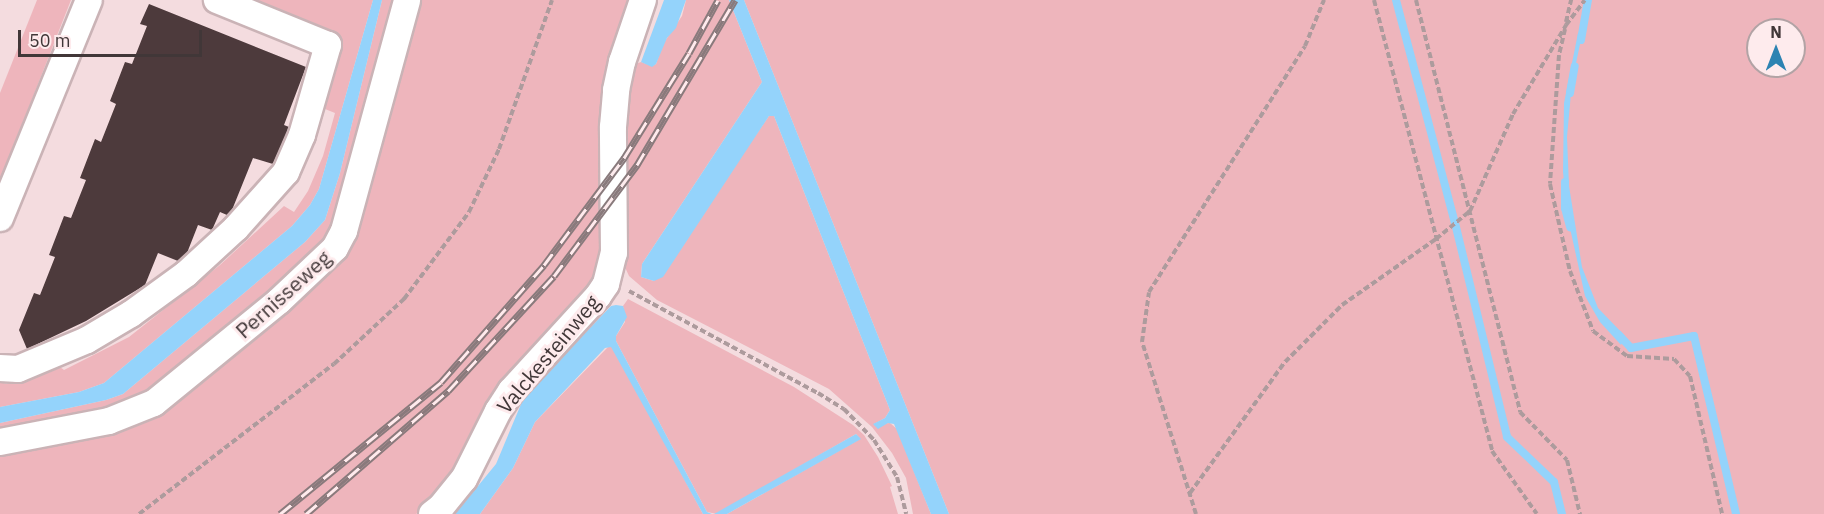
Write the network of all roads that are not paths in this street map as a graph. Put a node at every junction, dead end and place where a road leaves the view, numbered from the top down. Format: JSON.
{"nodes":[{"id":1,"x":89,"y":0,"type":"edge"},
{"id":2,"x":217,"y":0,"type":"edge"},
{"id":3,"x":407,"y":0,"type":"edge"},
{"id":4,"x":643,"y":0,"type":"edge"},
{"id":5,"x":0,"y":218,"type":"edge"},
{"id":6,"x":0,"y":368,"type":"edge"},
{"id":7,"x":0,"y":442,"type":"edge"},
{"id":8,"x":432,"y":514,"type":"edge"}],
"edges":[{"from":1,"to":5,"type":"street"},
{"from":2,"to":6,"type":"street"},
{"from":3,"to":7,"type":"street","name":"Pernisseweg"},
{"from":4,"to":8,"type":"street","name":"Valckesteinweg"}]}
